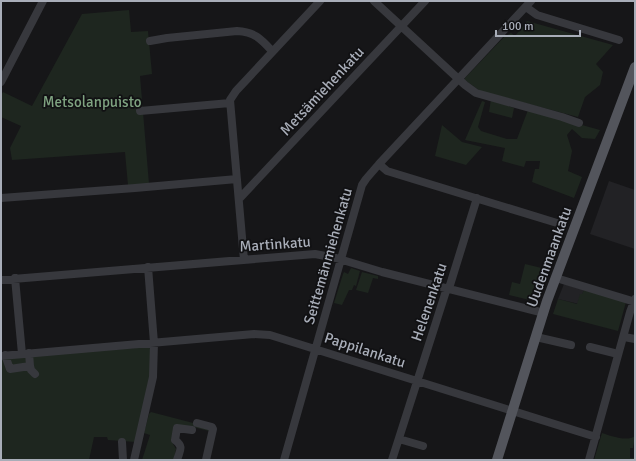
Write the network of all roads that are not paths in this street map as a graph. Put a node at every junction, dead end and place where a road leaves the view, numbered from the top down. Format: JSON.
{"nodes":[{"id":1,"x":43,"y":1,"type":"edge"},
{"id":2,"x":320,"y":1,"type":"edge"},
{"id":3,"x":374,"y":1,"type":"edge"},
{"id":4,"x":425,"y":1,"type":"edge"},
{"id":5,"x":528,"y":4,"type":"edge"},
{"id":6,"x":401,"y":26,"type":"junction"},
{"id":7,"x":619,"y":40,"type":"dead end"},
{"id":8,"x":150,"y":41,"type":"dead end"},
{"id":9,"x":272,"y":51,"type":"junction"},
{"id":10,"x":635,"y":67,"type":"edge"},
{"id":11,"x":458,"y":79,"type":"junction"},
{"id":12,"x":1,"y":82,"type":"edge"},
{"id":13,"x":230,"y":103,"type":"junction"},
{"id":14,"x":140,"y":111,"type":"dead end"},
{"id":15,"x":579,"y":123,"type":"dead end"},
{"id":16,"x":379,"y":164,"type":"junction"},
{"id":17,"x":237,"y":179,"type":"junction"},
{"id":18,"x":1,"y":198,"type":"edge"},
{"id":19,"x":477,"y":198,"type":"junction"},
{"id":20,"x":239,"y":199,"type":"junction"},
{"id":21,"x":557,"y":223,"type":"dead end"},
{"id":22,"x":244,"y":260,"type":"junction"},
{"id":23,"x":340,"y":260,"type":"junction"},
{"id":24,"x":148,"y":267,"type":"junction"},
{"id":25,"x":15,"y":278,"type":"junction"},
{"id":26,"x":556,"y":278,"type":"junction"},
{"id":27,"x":1,"y":280,"type":"edge"},
{"id":28,"x":448,"y":288,"type":"junction"},
{"id":29,"x":635,"y":301,"type":"edge"},
{"id":30,"x":544,"y":313,"type":"junction"},
{"id":31,"x":536,"y":337,"type":"junction"},
{"id":32,"x":624,"y":337,"type":"junction"},
{"id":33,"x":635,"y":339,"type":"edge"},
{"id":34,"x":154,"y":343,"type":"junction"},
{"id":35,"x":571,"y":345,"type":"dead end"},
{"id":36,"x":590,"y":347,"type":"dead end"},
{"id":37,"x":316,"y":349,"type":"junction"},
{"id":38,"x":25,"y":353,"type":"junction"},
{"id":39,"x":614,"y":353,"type":"dead end"},
{"id":40,"x":3,"y":356,"type":"edge"},
{"id":41,"x":417,"y":382,"type":"junction"},
{"id":42,"x":513,"y":411,"type":"junction"},
{"id":43,"x":197,"y":423,"type":"dead end"},
{"id":44,"x":192,"y":430,"type":"dead end"},
{"id":45,"x":596,"y":437,"type":"junction"},
{"id":46,"x":399,"y":439,"type":"junction"},
{"id":47,"x":122,"y":442,"type":"dead end"},
{"id":48,"x":423,"y":446,"type":"dead end"},
{"id":49,"x":123,"y":460,"type":"edge"},
{"id":50,"x":134,"y":460,"type":"edge"},
{"id":51,"x":178,"y":460,"type":"edge"},
{"id":52,"x":206,"y":460,"type":"edge"},
{"id":53,"x":284,"y":460,"type":"edge"},
{"id":54,"x":392,"y":460,"type":"edge"},
{"id":55,"x":497,"y":460,"type":"edge"},
{"id":56,"x":589,"y":460,"type":"edge"}],
"edges":[{"from":1,"to":12,"type":"street"},
{"from":2,"to":9,"type":"street"},
{"from":3,"to":6,"type":"street"},
{"from":4,"to":6,"type":"street","name":"Metsämiehenkatu"},
{"from":5,"to":7,"type":"street"},
{"from":5,"to":11,"type":"street","name":"Seittemänmiehenkatu"},
{"from":6,"to":11,"type":"street"},
{"from":6,"to":20,"type":"street","name":"Metsämiehenkatu"},
{"from":8,"to":9,"type":"street"},
{"from":9,"to":13,"type":"street"},
{"from":10,"to":26,"type":"main road","name":"Uudenmaankatu"},
{"from":11,"to":15,"type":"street"},
{"from":11,"to":16,"type":"street","name":"Seittemänmiehenkatu"},
{"from":13,"to":14,"type":"street"},
{"from":13,"to":17,"type":"street"},
{"from":16,"to":19,"type":"street"},
{"from":16,"to":23,"type":"street","name":"Seittemänmiehenkatu"},
{"from":17,"to":18,"type":"street"},
{"from":17,"to":20,"type":"street"},
{"from":19,"to":21,"type":"street"},
{"from":19,"to":28,"type":"street","name":"Helenenkatu"},
{"from":20,"to":22,"type":"street"},
{"from":22,"to":23,"type":"street","name":"Martinkatu"},
{"from":22,"to":24,"type":"street","name":"Martinkatu"},
{"from":23,"to":28,"type":"street","name":"Martinkatu"},
{"from":23,"to":37,"type":"street","name":"Seittemänmiehenkatu"},
{"from":24,"to":25,"type":"street","name":"Martinkatu"},
{"from":24,"to":34,"type":"street"},
{"from":25,"to":27,"type":"street","name":"Martinkatu"},
{"from":25,"to":38,"type":"street"},
{"from":26,"to":29,"type":"street"},
{"from":26,"to":30,"type":"main road","name":"Uudenmaankatu"},
{"from":28,"to":30,"type":"street","name":"Martinkatu"},
{"from":28,"to":41,"type":"street","name":"Helenenkatu"},
{"from":29,"to":32,"type":"street"},
{"from":30,"to":31,"type":"main road","name":"Uudenmaankatu"},
{"from":31,"to":35,"type":"street"},
{"from":31,"to":42,"type":"main road","name":"Uudenmaankatu"},
{"from":32,"to":33,"type":"street"},
{"from":32,"to":45,"type":"street"},
{"from":34,"to":37,"type":"street","name":"Pappilankatu"},
{"from":34,"to":38,"type":"street","name":"Pappilankatu"},
{"from":34,"to":50,"type":"street"},
{"from":36,"to":39,"type":"street"},
{"from":37,"to":41,"type":"street","name":"Pappilankatu"},
{"from":37,"to":53,"type":"street","name":"Seittemänmiehenkatu"},
{"from":38,"to":40,"type":"street","name":"Pappilankatu"},
{"from":38,"to":40,"type":"street"},
{"from":41,"to":42,"type":"street","name":"Pappilankatu"},
{"from":41,"to":46,"type":"street","name":"Helenenkatu"},
{"from":42,"to":45,"type":"street","name":"Pappilankatu"},
{"from":42,"to":55,"type":"main road","name":"Uudenmaankatu"},
{"from":43,"to":52,"type":"street"},
{"from":44,"to":51,"type":"street"},
{"from":45,"to":56,"type":"street"},
{"from":46,"to":48,"type":"street"},
{"from":46,"to":54,"type":"street","name":"Helenenkatu"},
{"from":47,"to":49,"type":"street"}]}
